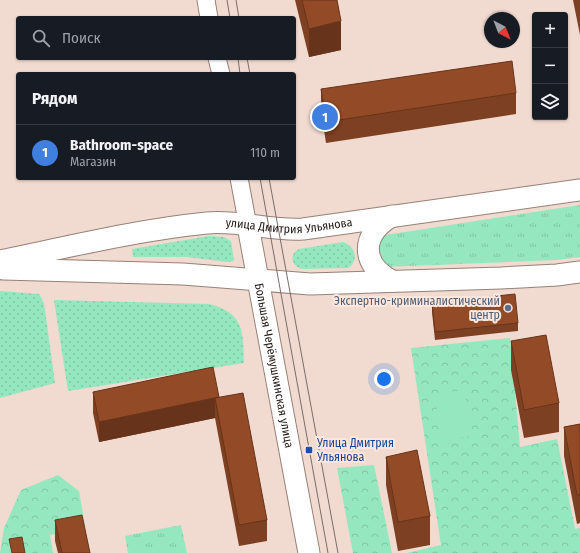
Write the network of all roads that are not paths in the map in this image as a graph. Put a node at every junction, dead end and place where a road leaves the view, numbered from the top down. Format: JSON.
{"nodes":[{"id":1,"x":206,"y":0,"type":"edge"},
{"id":2,"x":209,"y":16,"type":"edge"},
{"id":3,"x":217,"y":60,"type":"edge"},
{"id":4,"x":220,"y":72,"type":"edge"},
{"id":5,"x":240,"y":180,"type":"edge"},
{"id":6,"x":580,"y":190,"type":"edge"},
{"id":7,"x":392,"y":216,"type":"junction"},
{"id":8,"x":337,"y":225,"type":"junction"},
{"id":9,"x":248,"y":226,"type":"junction"},
{"id":10,"x":0,"y":261,"type":"edge"},
{"id":11,"x":0,"y":268,"type":"edge"},
{"id":12,"x":580,"y":272,"type":"edge"},
{"id":13,"x":259,"y":281,"type":"junction"},
{"id":14,"x":392,"y":281,"type":"junction"},
{"id":15,"x":348,"y":283,"type":"junction"},
{"id":16,"x":309,"y":553,"type":"edge"}],
"edges":[{"from":1,"to":2,"type":"street"},
{"from":3,"to":4,"type":"street"},
{"from":5,"to":9,"type":"street","name":"Большая Черёмушкинская улица"},
{"from":6,"to":7,"type":"main road","name":"улица Дмитрия Ульянова"},
{"from":7,"to":8,"type":"main road","name":"улица Дмитрия Ульянова"},
{"from":7,"to":14,"type":"main road"},
{"from":8,"to":9,"type":"main road","name":"улица Дмитрия Ульянова"},
{"from":8,"to":15,"type":"main road"},
{"from":9,"to":10,"type":"main road","name":"улица Дмитрия Ульянова"},
{"from":9,"to":13,"type":"main road","name":"Большая Черёмушкинская улица"},
{"from":11,"to":13,"type":"main road"},
{"from":12,"to":14,"type":"main road"},
{"from":13,"to":15,"type":"main road"},
{"from":13,"to":16,"type":"main road","name":"Большая Черёмушкинская улица"},
{"from":14,"to":15,"type":"main road"}]}
